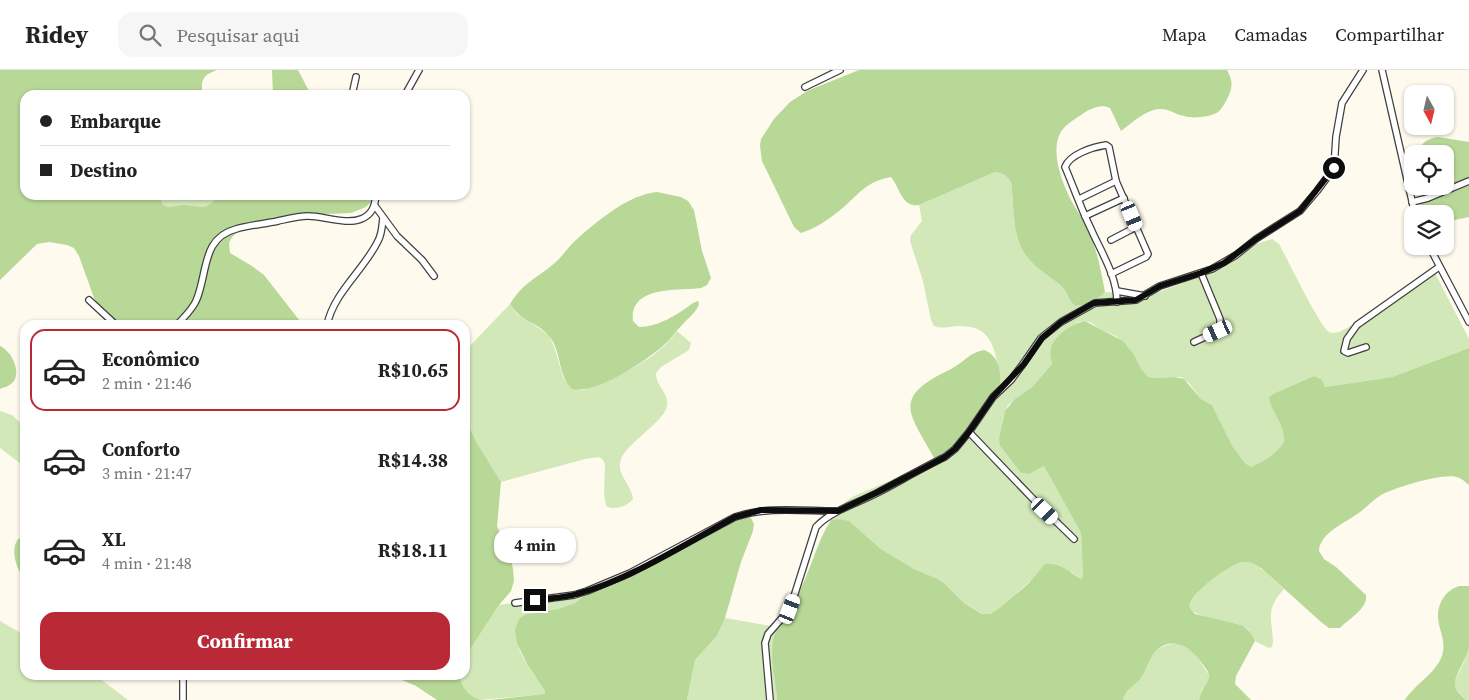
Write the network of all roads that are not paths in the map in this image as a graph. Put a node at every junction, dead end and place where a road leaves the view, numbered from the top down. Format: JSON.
{"nodes":[{"id":1,"x":419,"y":70,"type":"edge"},
{"id":2,"x":840,"y":70,"type":"edge"},
{"id":3,"x":1363,"y":70,"type":"edge"},
{"id":4,"x":1382,"y":70,"type":"edge"},
{"id":5,"x":356,"y":77,"type":"dead end"},
{"id":6,"x":805,"y":87,"type":"dead end"},
{"id":7,"x":353,"y":90,"type":"edge"},
{"id":8,"x":407,"y":90,"type":"edge"},
{"id":9,"x":1469,"y":180,"type":"edge"},
{"id":10,"x":1116,"y":181,"type":"junction"},
{"id":11,"x":1124,"y":198,"type":"junction"},
{"id":12,"x":1079,"y":199,"type":"junction"},
{"id":13,"x":376,"y":200,"type":"edge"},
{"id":14,"x":1412,"y":202,"type":"junction"},
{"id":15,"x":1413,"y":205,"type":"edge"},
{"id":16,"x":375,"y":206,"type":"junction"},
{"id":17,"x":1085,"y":216,"type":"junction"},
{"id":18,"x":383,"y":218,"type":"junction"},
{"id":19,"x":1136,"y":227,"type":"junction"},
{"id":20,"x":1111,"y":240,"type":"dead end"},
{"id":21,"x":1434,"y":255,"type":"edge"},
{"id":22,"x":1439,"y":266,"type":"junction"},
{"id":23,"x":1201,"y":273,"type":"junction"},
{"id":24,"x":1111,"y":274,"type":"junction"},
{"id":25,"x":434,"y":276,"type":"dead end"},
{"id":26,"x":1117,"y":291,"type":"junction"},
{"id":27,"x":1145,"y":296,"type":"junction"},
{"id":28,"x":89,"y":300,"type":"dead end"},
{"id":29,"x":1117,"y":302,"type":"junction"},
{"id":30,"x":111,"y":320,"type":"edge"},
{"id":31,"x":181,"y":320,"type":"edge"},
{"id":32,"x":328,"y":320,"type":"edge"},
{"id":33,"x":1469,"y":322,"type":"edge"},
{"id":34,"x":1194,"y":342,"type":"dead end"},
{"id":35,"x":1366,"y":347,"type":"dead end"},
{"id":36,"x":969,"y":432,"type":"junction"},
{"id":37,"x":838,"y":511,"type":"junction"},
{"id":38,"x":1074,"y":539,"type":"dead end"},
{"id":39,"x":515,"y":603,"type":"dead end"},
{"id":40,"x":183,"y":680,"type":"edge"},
{"id":41,"x":183,"y":700,"type":"edge"},
{"id":42,"x":770,"y":700,"type":"edge"}],
"edges":[{"from":1,"to":8,"type":"street"},
{"from":2,"to":6,"type":"street"},
{"from":3,"to":23,"type":"street"},
{"from":4,"to":14,"type":"street"},
{"from":5,"to":7,"type":"street"},
{"from":9,"to":14,"type":"street"},
{"from":10,"to":11,"type":"street"},
{"from":10,"to":12,"type":"street"},
{"from":10,"to":12,"type":"street"},
{"from":11,"to":17,"type":"street"},
{"from":11,"to":19,"type":"street"},
{"from":12,"to":17,"type":"street"},
{"from":13,"to":16,"type":"street"},
{"from":14,"to":15,"type":"street"},
{"from":16,"to":18,"type":"street"},
{"from":16,"to":31,"type":"street"},
{"from":17,"to":24,"type":"street"},
{"from":18,"to":25,"type":"street"},
{"from":18,"to":32,"type":"street"},
{"from":19,"to":20,"type":"street"},
{"from":19,"to":24,"type":"street"},
{"from":21,"to":22,"type":"street"},
{"from":22,"to":33,"type":"street"},
{"from":22,"to":35,"type":"street"},
{"from":23,"to":27,"type":"street"},
{"from":23,"to":34,"type":"street"},
{"from":24,"to":26,"type":"street"},
{"from":26,"to":27,"type":"street"},
{"from":26,"to":29,"type":"street"},
{"from":27,"to":29,"type":"street"},
{"from":28,"to":30,"type":"street"},
{"from":29,"to":36,"type":"street"},
{"from":36,"to":37,"type":"street"},
{"from":36,"to":38,"type":"street"},
{"from":37,"to":39,"type":"street"},
{"from":37,"to":42,"type":"street"},
{"from":40,"to":41,"type":"street"}]}
